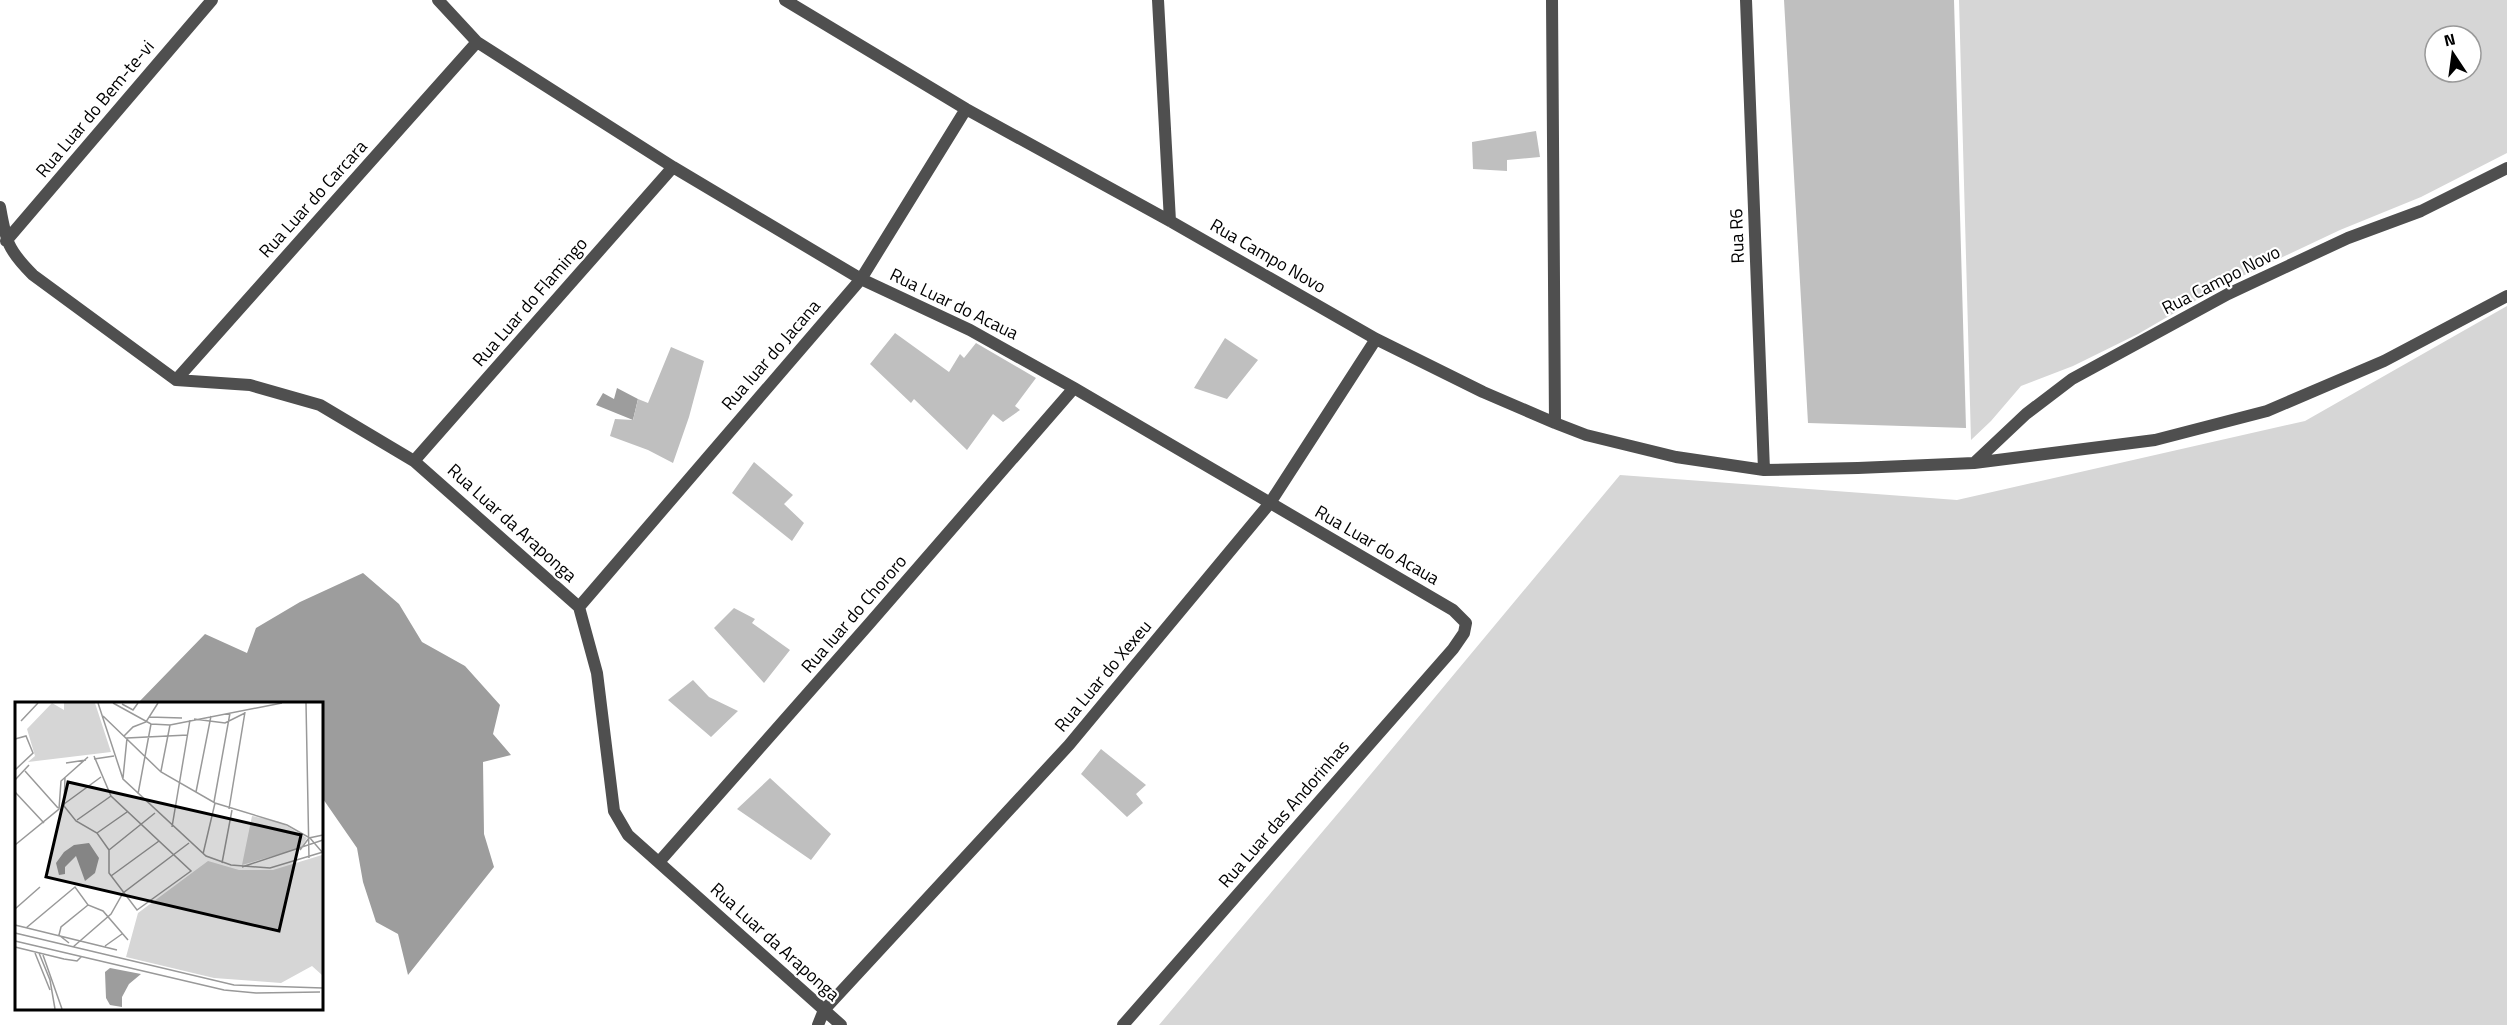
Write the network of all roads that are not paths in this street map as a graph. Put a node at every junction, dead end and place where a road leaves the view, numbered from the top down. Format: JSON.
{"nodes":[{"id":1,"x":212,"y":0,"type":"edge"},
{"id":2,"x":438,"y":0,"type":"edge"},
{"id":3,"x":785,"y":0,"type":"edge"},
{"id":4,"x":1158,"y":0,"type":"edge"},
{"id":5,"x":1552,"y":0,"type":"edge"},
{"id":6,"x":1746,"y":0,"type":"edge"},
{"id":7,"x":477,"y":42,"type":"junction"},
{"id":8,"x":966,"y":109,"type":"junction"},
{"id":9,"x":673,"y":167,"type":"junction"},
{"id":10,"x":2507,"y":168,"type":"edge"},
{"id":11,"x":0,"y":207,"type":"edge"},
{"id":12,"x":1170,"y":221,"type":"junction"},
{"id":13,"x":6,"y":241,"type":"junction"},
{"id":14,"x":861,"y":279,"type":"junction"},
{"id":15,"x":2507,"y":296,"type":"edge"},
{"id":16,"x":1376,"y":339,"type":"junction"},
{"id":17,"x":176,"y":380,"type":"junction"},
{"id":18,"x":1074,"y":388,"type":"junction"},
{"id":19,"x":1555,"y":423,"type":"junction"},
{"id":20,"x":414,"y":461,"type":"junction"},
{"id":21,"x":1974,"y":463,"type":"junction"},
{"id":22,"x":1764,"y":470,"type":"junction"},
{"id":23,"x":1270,"y":503,"type":"junction"},
{"id":24,"x":579,"y":607,"type":"junction"},
{"id":25,"x":1466,"y":623,"type":"joint"},
{"id":26,"x":659,"y":862,"type":"junction"},
{"id":27,"x":824,"y":1010,"type":"junction"},
{"id":28,"x":819,"y":1025,"type":"edge"},
{"id":29,"x":841,"y":1025,"type":"edge"},
{"id":30,"x":1123,"y":1025,"type":"edge"}],
"edges":[{"from":1,"to":13,"type":"street","name":"Rua Luar do Bem-te-vi"},
{"from":2,"to":7,"type":"street","name":"Rua Luar do Acaua"},
{"from":3,"to":8,"type":"street","name":"Rua Campo Novo"},
{"from":4,"to":12,"type":"street"},
{"from":5,"to":19,"type":"street"},
{"from":6,"to":22,"type":"street","name":"Rua R6"},
{"from":7,"to":9,"type":"street","name":"Rua Luar do Acaua"},
{"from":7,"to":17,"type":"street","name":"Rua Luar do Carcara"},
{"from":8,"to":12,"type":"street","name":"Rua Campo Novo"},
{"from":8,"to":14,"type":"street","name":"Rua luar do Jacana"},
{"from":9,"to":14,"type":"street","name":"Rua Luar do Acaua"},
{"from":9,"to":20,"type":"street","name":"Rua Luar do Flamingo"},
{"from":10,"to":21,"type":"street","name":"Rua Campo Novo"},
{"from":11,"to":13,"type":"street"},
{"from":12,"to":16,"type":"street","name":"Rua Campo Novo"},
{"from":13,"to":17,"type":"street"},
{"from":14,"to":18,"type":"street","name":"Rua Luar do Acaua"},
{"from":14,"to":24,"type":"street","name":"Rua luar do Jacana"},
{"from":15,"to":21,"type":"street","name":"Rua Campo Novo"},
{"from":16,"to":19,"type":"street","name":"Rua Campo Novo"},
{"from":16,"to":23,"type":"street","name":"Rua Luar do Xexeu"},
{"from":17,"to":20,"type":"street","name":"Rua Luar da Araponga"},
{"from":18,"to":23,"type":"street","name":"Rua Luar do Acaua"},
{"from":18,"to":26,"type":"street","name":"Rua luar do Chororo"},
{"from":19,"to":22,"type":"street","name":"Rua Campo Novo"},
{"from":20,"to":24,"type":"street","name":"Rua Luar da Araponga"},
{"from":21,"to":22,"type":"street","name":"Rua Campo Novo"},
{"from":23,"to":25,"type":"street","name":"Rua Luar do Acaua"},
{"from":23,"to":27,"type":"street","name":"Rua Luar do Xexeu"},
{"from":24,"to":26,"type":"street","name":"Rua Luar da Araponga"},
{"from":25,"to":30,"type":"street","name":"Rua Luar das Andorinhas"},
{"from":26,"to":27,"type":"street","name":"Rua Luar da Araponga"},
{"from":27,"to":28,"type":"street"},
{"from":27,"to":29,"type":"street","name":"Rua Luar da Araponga"}]}
